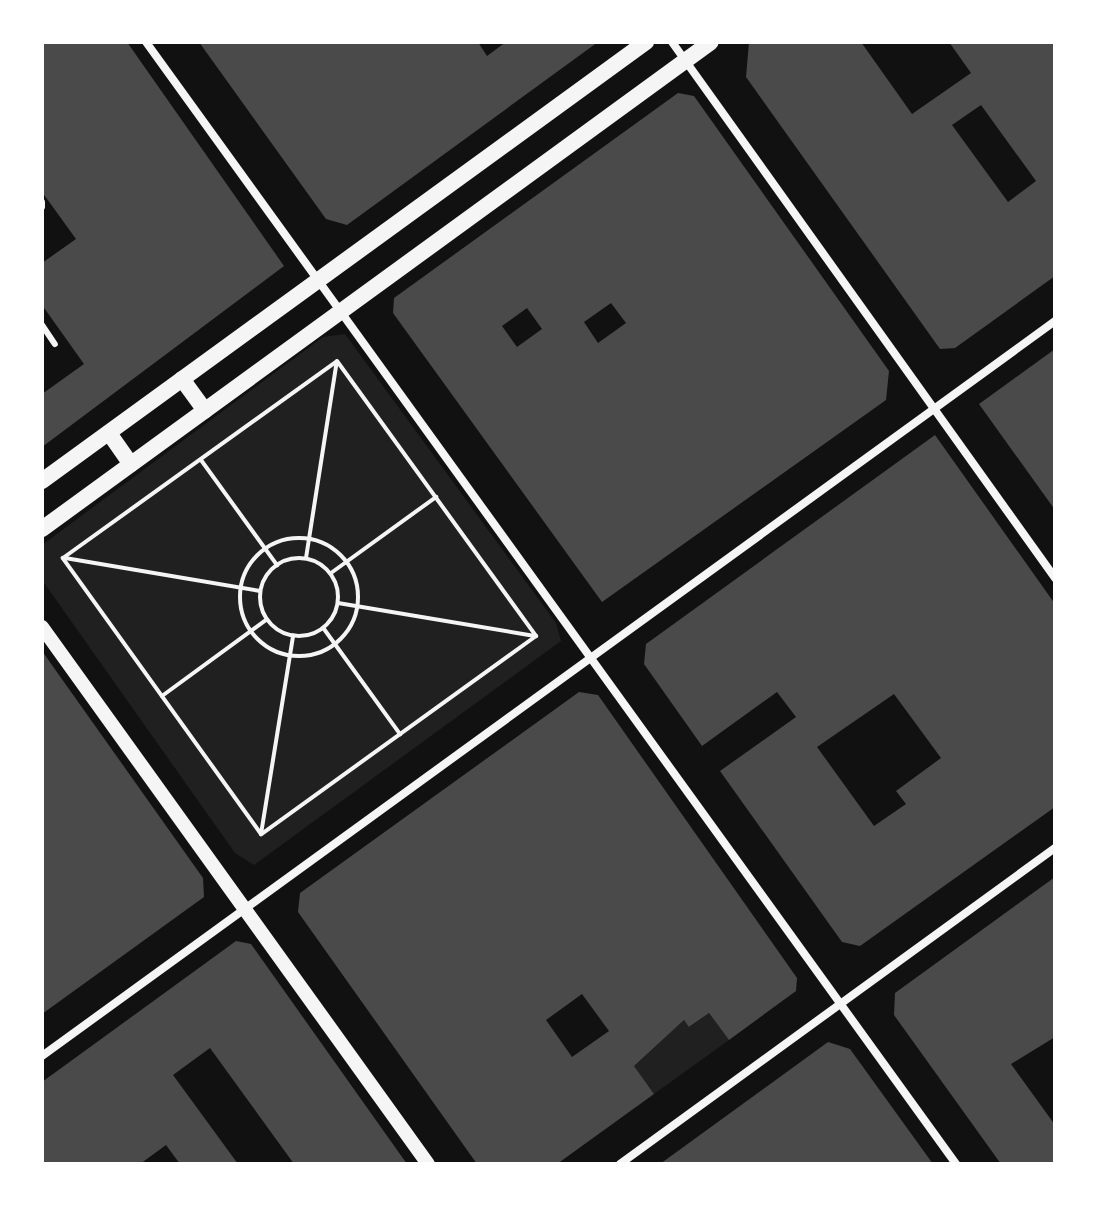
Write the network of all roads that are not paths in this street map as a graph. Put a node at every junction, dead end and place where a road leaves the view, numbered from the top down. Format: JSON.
{"nodes":[{"id":1,"x":146,"y":42,"type":"edge"},
{"id":2,"x":646,"y":42,"type":"edge"},
{"id":3,"x":672,"y":42,"type":"edge"},
{"id":4,"x":711,"y":42,"type":"edge"},
{"id":5,"x":686,"y":61,"type":"junction"},
{"id":6,"x":318,"y":280,"type":"junction"},
{"id":7,"x":341,"y":312,"type":"junction"},
{"id":8,"x":1055,"y":321,"type":"edge"},
{"id":9,"x":42,"y":325,"type":"edge"},
{"id":10,"x":55,"y":344,"type":"dead end"},
{"id":11,"x":182,"y":379,"type":"junction"},
{"id":12,"x":934,"y":409,"type":"junction"},
{"id":13,"x":205,"y":411,"type":"junction"},
{"id":14,"x":109,"y":433,"type":"junction"},
{"id":15,"x":131,"y":464,"type":"junction"},
{"id":16,"x":42,"y":481,"type":"edge"},
{"id":17,"x":42,"y":529,"type":"edge"},
{"id":18,"x":1055,"y":578,"type":"edge"},
{"id":19,"x":42,"y":627,"type":"edge"},
{"id":20,"x":591,"y":658,"type":"junction"},
{"id":21,"x":1055,"y":848,"type":"edge"},
{"id":22,"x":245,"y":909,"type":"junction"},
{"id":23,"x":840,"y":1004,"type":"junction"},
{"id":24,"x":42,"y":1056,"type":"edge"},
{"id":25,"x":428,"y":1164,"type":"edge"},
{"id":26,"x":620,"y":1164,"type":"edge"},
{"id":27,"x":956,"y":1164,"type":"edge"}],
"edges":[{"from":1,"to":6,"type":"street"},
{"from":2,"to":6,"type":"main road"},
{"from":3,"to":5,"type":"street"},
{"from":4,"to":5,"type":"main road"},
{"from":5,"to":7,"type":"main road"},
{"from":5,"to":12,"type":"street"},
{"from":6,"to":7,"type":"street"},
{"from":6,"to":11,"type":"main road"},
{"from":7,"to":13,"type":"main road"},
{"from":7,"to":20,"type":"street"},
{"from":8,"to":12,"type":"street"},
{"from":9,"to":10,"type":"lane"},
{"from":11,"to":13,"type":"main road"},
{"from":11,"to":14,"type":"main road"},
{"from":12,"to":18,"type":"street"},
{"from":12,"to":20,"type":"street"},
{"from":13,"to":15,"type":"main road"},
{"from":14,"to":15,"type":"main road"},
{"from":14,"to":16,"type":"main road"},
{"from":15,"to":17,"type":"main road"},
{"from":19,"to":22,"type":"street"},
{"from":20,"to":22,"type":"street"},
{"from":20,"to":23,"type":"street"},
{"from":21,"to":23,"type":"street"},
{"from":22,"to":24,"type":"street"},
{"from":22,"to":25,"type":"street"},
{"from":23,"to":26,"type":"street"},
{"from":23,"to":27,"type":"street"}]}
